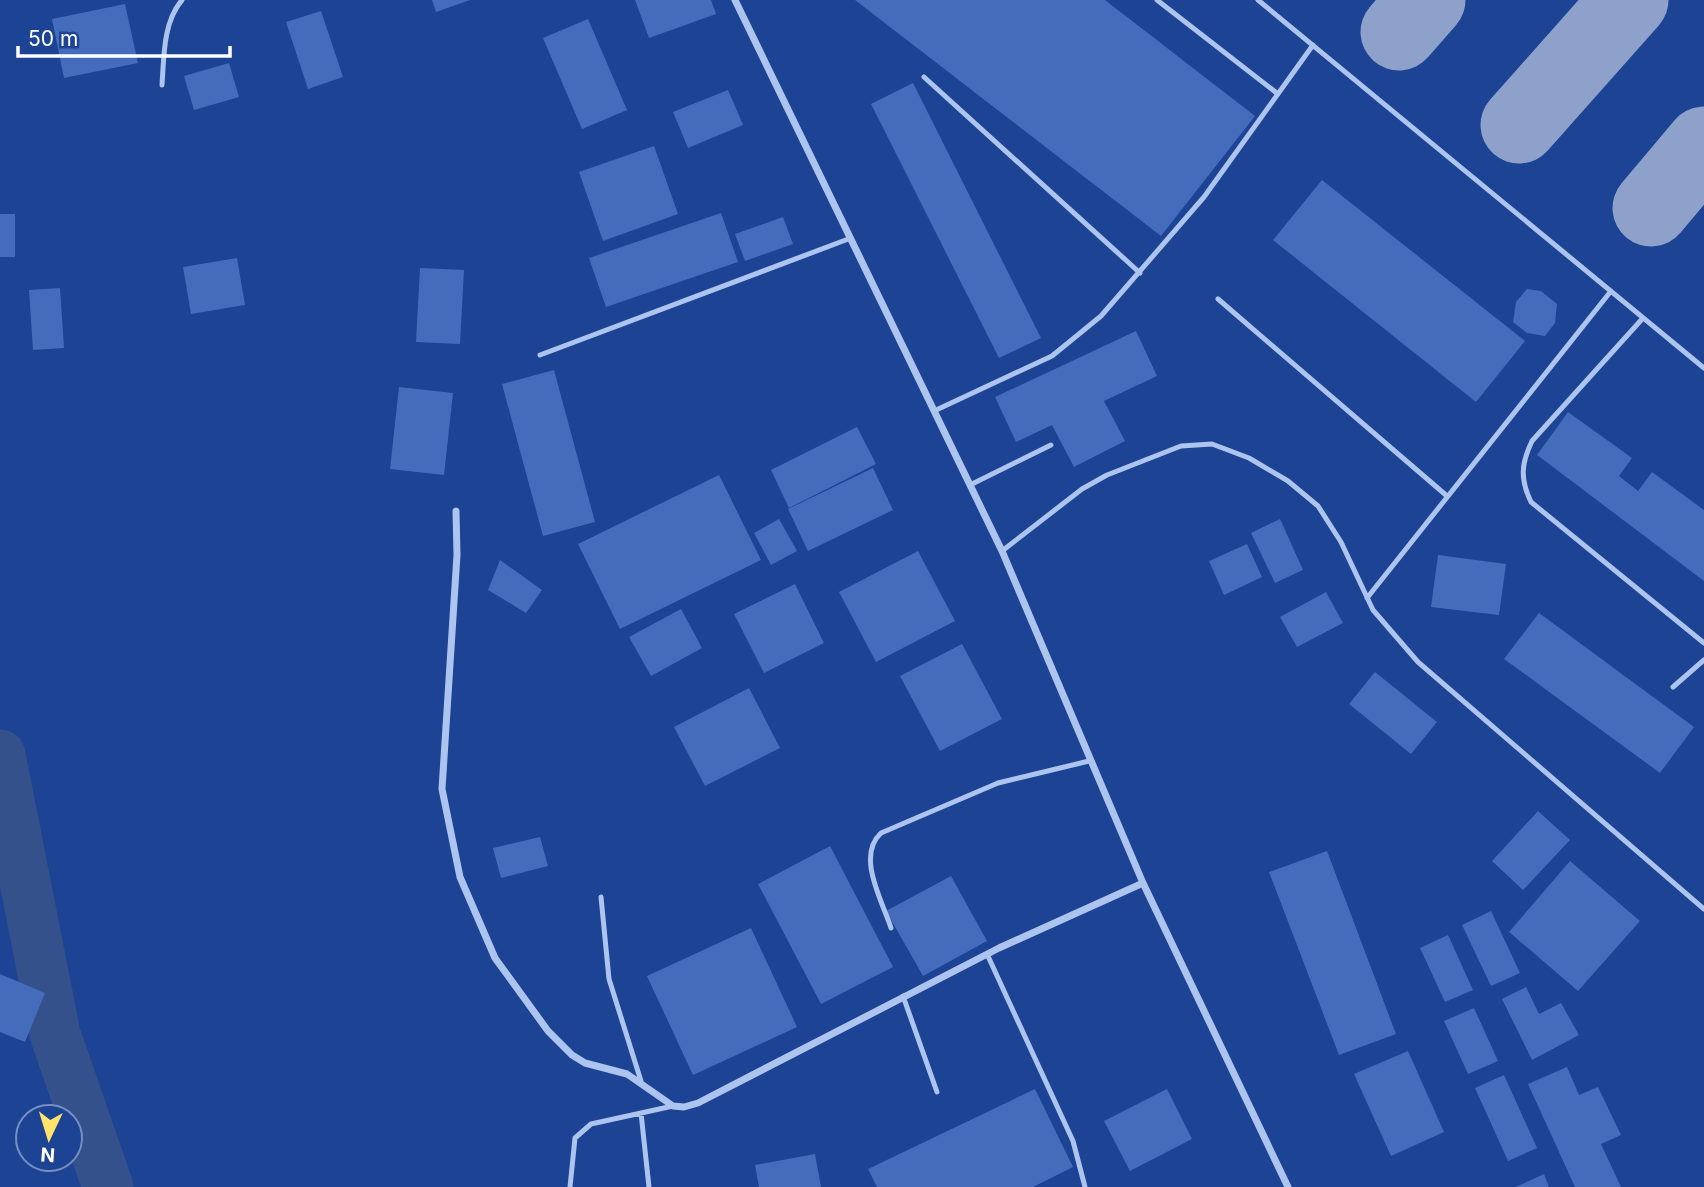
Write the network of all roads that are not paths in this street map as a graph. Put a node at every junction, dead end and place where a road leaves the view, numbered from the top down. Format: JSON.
{"nodes":[{"id":1,"x":182,"y":0,"type":"edge"},
{"id":2,"x":735,"y":0,"type":"edge"},
{"id":3,"x":1157,"y":0,"type":"edge"},
{"id":4,"x":1258,"y":0,"type":"edge"},
{"id":5,"x":1313,"y":46,"type":"junction"},
{"id":6,"x":924,"y":76,"type":"dead end"},
{"id":7,"x":163,"y":85,"type":"dead end"},
{"id":8,"x":1278,"y":94,"type":"junction"},
{"id":9,"x":850,"y":238,"type":"junction"},
{"id":10,"x":1140,"y":273,"type":"junction"},
{"id":11,"x":1611,"y":291,"type":"junction"},
{"id":12,"x":1218,"y":299,"type":"dead end"},
{"id":13,"x":1643,"y":318,"type":"junction"},
{"id":14,"x":540,"y":355,"type":"dead end"},
{"id":15,"x":1704,"y":368,"type":"edge"},
{"id":16,"x":934,"y":411,"type":"junction"},
{"id":17,"x":1051,"y":445,"type":"dead end"},
{"id":18,"x":970,"y":485,"type":"junction"},
{"id":19,"x":1447,"y":496,"type":"junction"},
{"id":20,"x":456,"y":511,"type":"dead end"},
{"id":21,"x":1002,"y":551,"type":"junction"},
{"id":22,"x":1367,"y":598,"type":"junction"},
{"id":23,"x":1704,"y":643,"type":"edge"},
{"id":24,"x":1704,"y":660,"type":"edge"},
{"id":25,"x":1673,"y":687,"type":"dead end"},
{"id":26,"x":1089,"y":761,"type":"junction"},
{"id":27,"x":1143,"y":883,"type":"junction"},
{"id":28,"x":601,"y":897,"type":"dead end"},
{"id":29,"x":1704,"y":909,"type":"edge"},
{"id":30,"x":891,"y":928,"type":"dead end"},
{"id":31,"x":987,"y":954,"type":"junction"},
{"id":32,"x":903,"y":996,"type":"junction"},
{"id":33,"x":641,"y":1081,"type":"junction"},
{"id":34,"x":937,"y":1092,"type":"dead end"},
{"id":35,"x":673,"y":1106,"type":"junction"},
{"id":36,"x":640,"y":1113,"type":"junction"},
{"id":37,"x":570,"y":1187,"type":"edge"},
{"id":38,"x":649,"y":1187,"type":"edge"},
{"id":39,"x":1086,"y":1187,"type":"edge"},
{"id":40,"x":1288,"y":1187,"type":"edge"}],
"edges":[{"from":1,"to":7,"type":"lane"},
{"from":2,"to":9,"type":"street"},
{"from":3,"to":8,"type":"lane"},
{"from":4,"to":5,"type":"lane"},
{"from":5,"to":8,"type":"lane"},
{"from":5,"to":11,"type":"lane"},
{"from":6,"to":10,"type":"lane"},
{"from":8,"to":10,"type":"lane"},
{"from":9,"to":14,"type":"lane"},
{"from":9,"to":16,"type":"street"},
{"from":10,"to":16,"type":"lane"},
{"from":11,"to":13,"type":"lane"},
{"from":11,"to":19,"type":"lane"},
{"from":12,"to":19,"type":"lane"},
{"from":13,"to":15,"type":"lane"},
{"from":13,"to":23,"type":"lane"},
{"from":16,"to":18,"type":"street"},
{"from":17,"to":18,"type":"lane"},
{"from":18,"to":21,"type":"street"},
{"from":19,"to":22,"type":"lane"},
{"from":20,"to":33,"type":"street"},
{"from":21,"to":22,"type":"lane"},
{"from":21,"to":26,"type":"street"},
{"from":22,"to":29,"type":"lane"},
{"from":24,"to":25,"type":"lane"},
{"from":26,"to":27,"type":"street"},
{"from":26,"to":30,"type":"lane"},
{"from":27,"to":31,"type":"street"},
{"from":27,"to":40,"type":"street"},
{"from":28,"to":33,"type":"lane"},
{"from":31,"to":32,"type":"street"},
{"from":31,"to":39,"type":"lane"},
{"from":32,"to":34,"type":"lane"},
{"from":32,"to":35,"type":"street"},
{"from":33,"to":35,"type":"street"},
{"from":35,"to":36,"type":"lane"},
{"from":36,"to":37,"type":"lane"},
{"from":36,"to":38,"type":"lane"}]}
